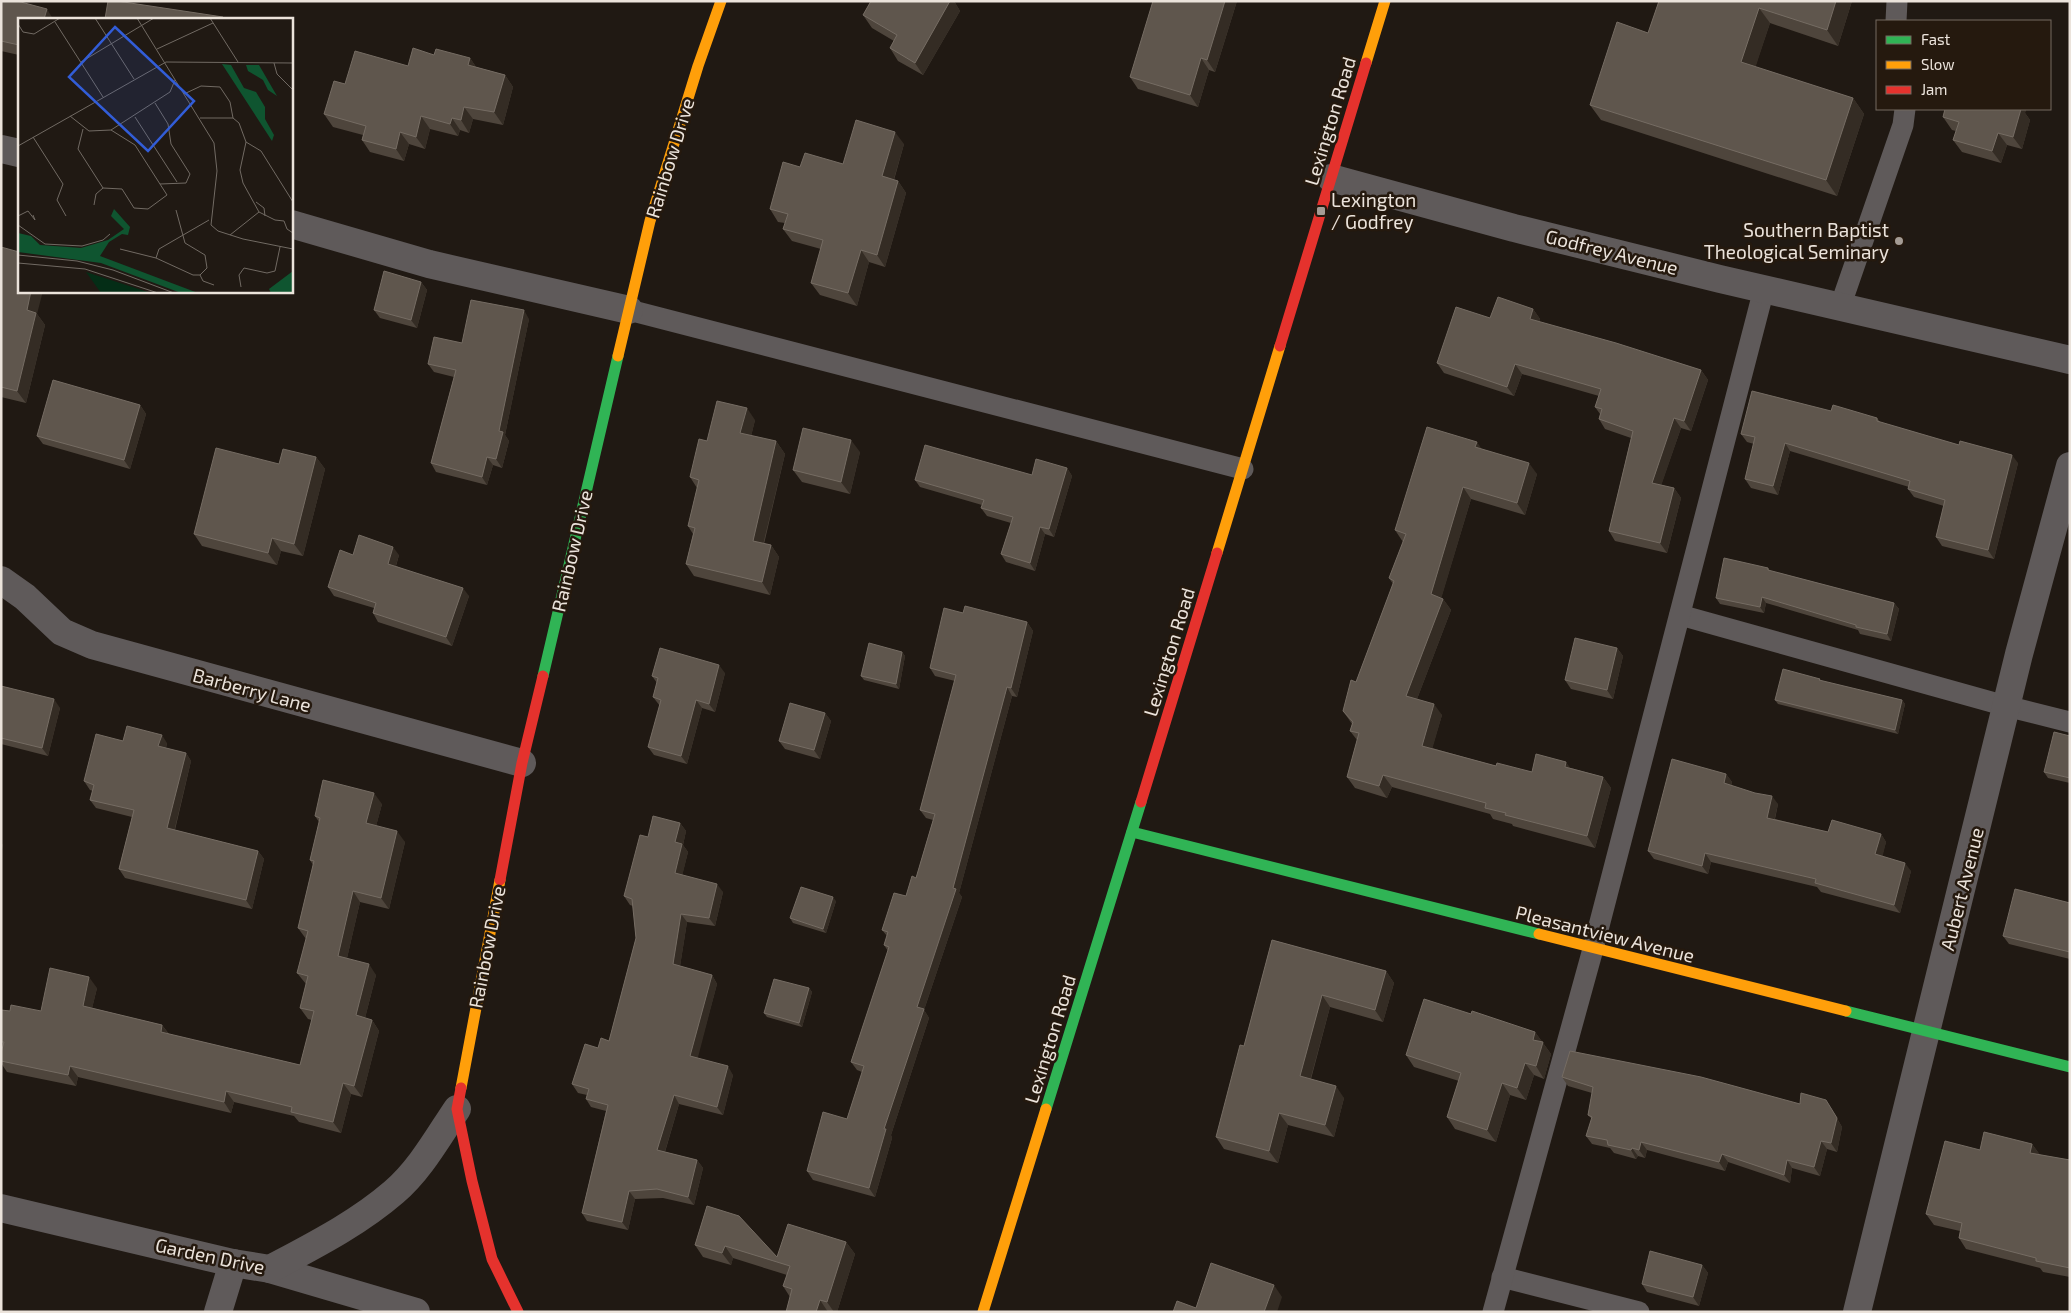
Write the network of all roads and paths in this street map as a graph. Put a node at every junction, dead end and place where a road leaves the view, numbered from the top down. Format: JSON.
{"nodes":[{"id":1,"x":721,"y":1,"type":"edge"},
{"id":2,"x":1385,"y":1,"type":"edge"},
{"id":3,"x":1897,"y":1,"type":"edge"},
{"id":4,"x":1896,"y":20,"type":"edge"},
{"id":5,"x":1905,"y":110,"type":"edge"},
{"id":6,"x":1,"y":149,"type":"edge"},
{"id":7,"x":18,"y":153,"type":"edge"},
{"id":8,"x":1331,"y":178,"type":"junction"},
{"id":9,"x":292,"y":224,"type":"edge"},
{"id":10,"x":1764,"y":289,"type":"junction"},
{"id":11,"x":1840,"y":306,"type":"junction"},
{"id":12,"x":629,"y":310,"type":"junction"},
{"id":13,"x":2070,"y":360,"type":"edge"},
{"id":14,"x":2070,"y":466,"type":"edge"},
{"id":15,"x":1243,"y":469,"type":"junction"},
{"id":16,"x":1,"y":580,"type":"edge"},
{"id":17,"x":1680,"y":615,"type":"junction"},
{"id":18,"x":2006,"y":706,"type":"junction"},
{"id":19,"x":2070,"y":722,"type":"edge"},
{"id":20,"x":522,"y":763,"type":"junction"},
{"id":21,"x":1132,"y":832,"type":"junction"},
{"id":22,"x":1593,"y":948,"type":"junction"},
{"id":23,"x":1927,"y":1033,"type":"junction"},
{"id":24,"x":2070,"y":1067,"type":"edge"},
{"id":25,"x":457,"y":1109,"type":"junction"},
{"id":26,"x":1,"y":1208,"type":"edge"},
{"id":27,"x":233,"y":1263,"type":"junction"},
{"id":28,"x":270,"y":1269,"type":"junction"},
{"id":29,"x":1502,"y":1277,"type":"junction"},
{"id":30,"x":218,"y":1312,"type":"edge"},
{"id":31,"x":416,"y":1312,"type":"edge"},
{"id":32,"x":518,"y":1312,"type":"edge"},
{"id":33,"x":983,"y":1312,"type":"edge"},
{"id":34,"x":1493,"y":1312,"type":"edge"},
{"id":35,"x":1639,"y":1312,"type":"edge"},
{"id":36,"x":1857,"y":1312,"type":"edge"}],
"edges":[{"from":1,"to":12,"type":"street","name":"Rainbow Drive"},
{"from":2,"to":8,"type":"street","name":"Lexington Road"},
{"from":3,"to":4,"type":"lane"},
{"from":5,"to":11,"type":"lane"},
{"from":6,"to":7,"type":"street"},
{"from":8,"to":10,"type":"street","name":"Godfrey Avenue"},
{"from":8,"to":15,"type":"street","name":"Lexington Road"},
{"from":9,"to":12,"type":"street"},
{"from":10,"to":11,"type":"street","name":"Godfrey Avenue"},
{"from":10,"to":17,"type":"lane"},
{"from":11,"to":13,"type":"street","name":"Godfrey Avenue"},
{"from":12,"to":15,"type":"lane"},
{"from":12,"to":20,"type":"street","name":"Rainbow Drive"},
{"from":14,"to":18,"type":"street","name":"Aubert Avenue"},
{"from":15,"to":21,"type":"street","name":"Lexington Road"},
{"from":16,"to":20,"type":"street","name":"Barberry Lane"},
{"from":17,"to":18,"type":"lane"},
{"from":17,"to":22,"type":"lane"},
{"from":18,"to":19,"type":"lane"},
{"from":18,"to":23,"type":"street","name":"Aubert Avenue"},
{"from":20,"to":25,"type":"street","name":"Rainbow Drive"},
{"from":21,"to":22,"type":"street","name":"Pleasantview Avenue"},
{"from":21,"to":33,"type":"street","name":"Lexington Road"},
{"from":22,"to":23,"type":"street","name":"Pleasantview Avenue"},
{"from":22,"to":29,"type":"lane"},
{"from":23,"to":24,"type":"street","name":"Pleasantview Avenue"},
{"from":23,"to":36,"type":"street","name":"Aubert Avenue"},
{"from":25,"to":28,"type":"street","name":"Rainbow Drive"},
{"from":25,"to":32,"type":"street","name":"Rainbow Drive"},
{"from":26,"to":27,"type":"street","name":"Garden Drive"},
{"from":27,"to":28,"type":"street","name":"Garden Drive"},
{"from":27,"to":30,"type":"street"},
{"from":28,"to":31,"type":"street","name":"Garden Drive"},
{"from":29,"to":34,"type":"lane"},
{"from":29,"to":35,"type":"lane"}]}
